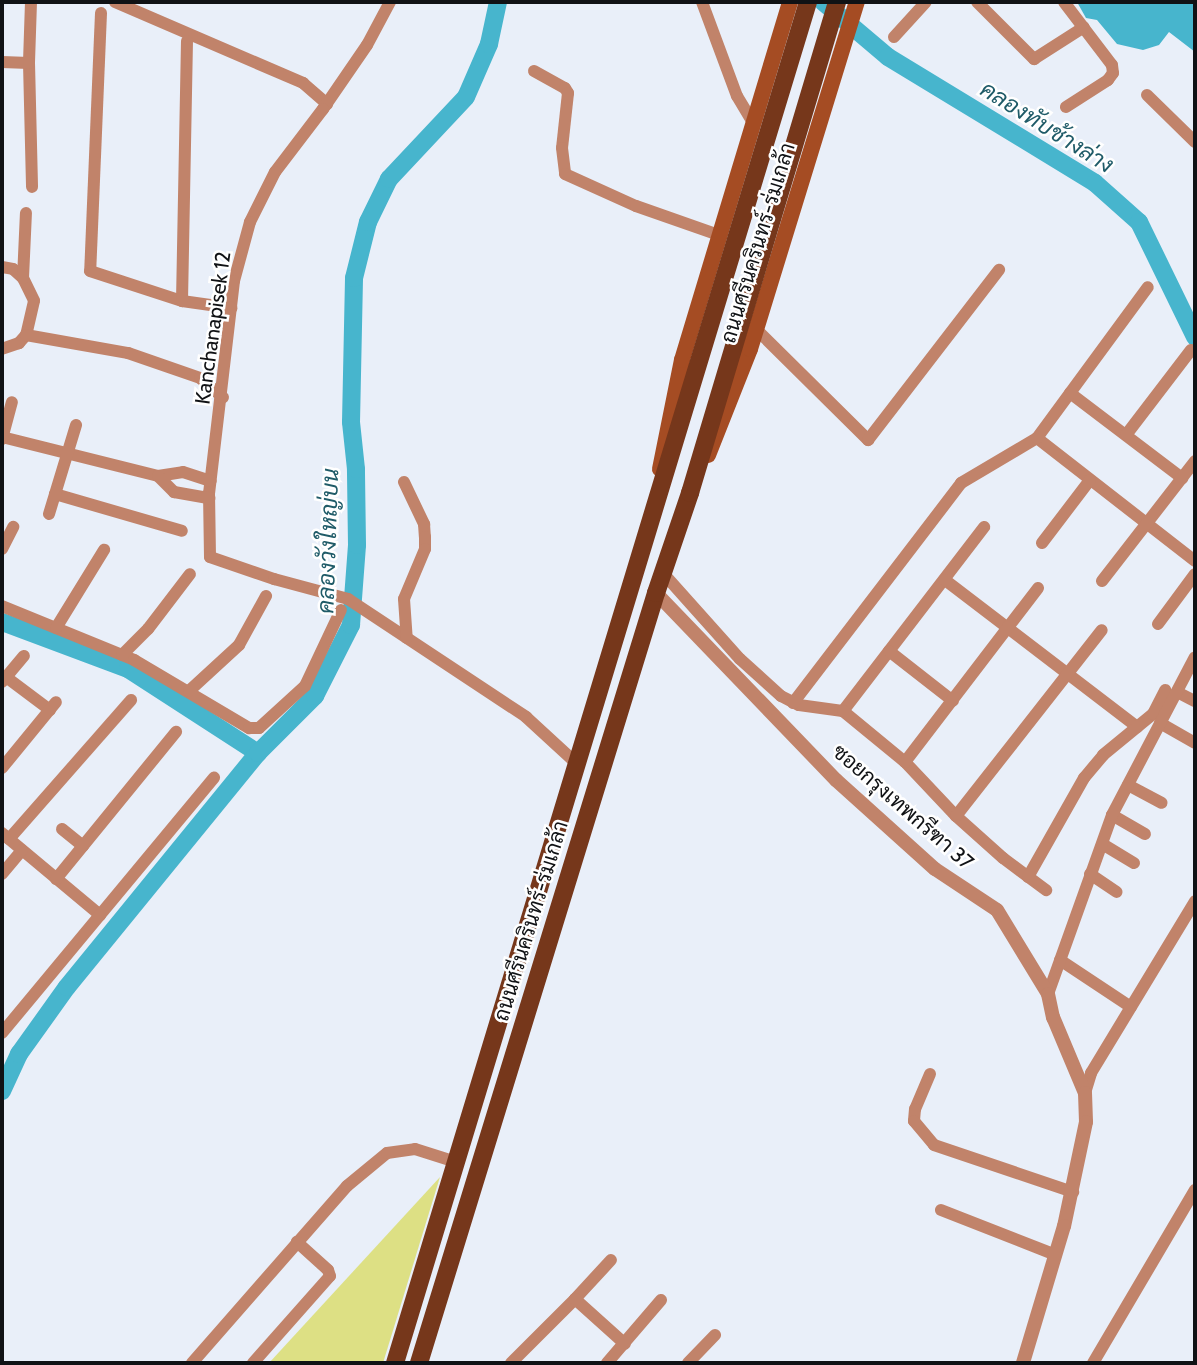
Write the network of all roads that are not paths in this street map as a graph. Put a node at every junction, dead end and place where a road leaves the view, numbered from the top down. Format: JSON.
{"nodes":[{"id":1,"x":31,"y":2,"type":"edge"},
{"id":2,"x":115,"y":2,"type":"edge"},
{"id":3,"x":390,"y":2,"type":"edge"},
{"id":4,"x":702,"y":2,"type":"edge"},
{"id":5,"x":808,"y":2,"type":"edge"},
{"id":6,"x":838,"y":2,"type":"edge"},
{"id":7,"x":857,"y":2,"type":"edge"},
{"id":8,"x":926,"y":2,"type":"edge"},
{"id":9,"x":1064,"y":2,"type":"edge"},
{"id":10,"x":981,"y":3,"type":"edge"},
{"id":11,"x":788,"y":8,"type":"edge"},
{"id":12,"x":101,"y":13,"type":"dead end"},
{"id":13,"x":1084,"y":27,"type":"junction"},
{"id":14,"x":894,"y":37,"type":"dead end"},
{"id":15,"x":187,"y":41,"type":"dead end"},
{"id":16,"x":2,"y":62,"type":"edge"},
{"id":17,"x":29,"y":63,"type":"junction"},
{"id":18,"x":534,"y":71,"type":"dead end"},
{"id":19,"x":1147,"y":95,"type":"dead end"},
{"id":20,"x":327,"y":104,"type":"junction"},
{"id":21,"x":1066,"y":107,"type":"dead end"},
{"id":22,"x":752,"y":121,"type":"junction"},
{"id":23,"x":1195,"y":142,"type":"edge"},
{"id":24,"x":32,"y":187,"type":"dead end"},
{"id":25,"x":26,"y":213,"type":"dead end"},
{"id":26,"x":719,"y":235,"type":"junction"},
{"id":27,"x":2,"y":268,"type":"edge"},
{"id":28,"x":999,"y":270,"type":"dead end"},
{"id":29,"x":23,"y":278,"type":"junction"},
{"id":30,"x":1148,"y":286,"type":"dead end"},
{"id":31,"x":182,"y":301,"type":"junction"},
{"id":32,"x":232,"y":308,"type":"junction"},
{"id":33,"x":756,"y":329,"type":"junction"},
{"id":34,"x":26,"y":335,"type":"junction"},
{"id":35,"x":2,"y":349,"type":"edge"},
{"id":36,"x":1191,"y":350,"type":"dead end"},
{"id":37,"x":1070,"y":393,"type":"junction"},
{"id":38,"x":223,"y":397,"type":"junction"},
{"id":39,"x":12,"y":402,"type":"dead end"},
{"id":40,"x":76,"y":425,"type":"dead end"},
{"id":41,"x":1126,"y":435,"type":"junction"},
{"id":42,"x":2,"y":438,"type":"edge"},
{"id":43,"x":1037,"y":438,"type":"junction"},
{"id":44,"x":67,"y":454,"type":"junction"},
{"id":45,"x":1195,"y":461,"type":"edge"},
{"id":46,"x":158,"y":476,"type":"junction"},
{"id":47,"x":1182,"y":478,"type":"junction"},
{"id":48,"x":1090,"y":480,"type":"junction"},
{"id":49,"x":211,"y":481,"type":"junction"},
{"id":50,"x":404,"y":482,"type":"dead end"},
{"id":51,"x":657,"y":492,"type":"junction"},
{"id":52,"x":690,"y":493,"type":"junction"},
{"id":53,"x":55,"y":494,"type":"junction"},
{"id":54,"x":209,"y":498,"type":"junction"},
{"id":55,"x":49,"y":514,"type":"dead end"},
{"id":56,"x":1147,"y":523,"type":"junction"},
{"id":57,"x":13,"y":527,"type":"dead end"},
{"id":58,"x":984,"y":527,"type":"dead end"},
{"id":59,"x":182,"y":531,"type":"dead end"},
{"id":60,"x":1042,"y":543,"type":"dead end"},
{"id":61,"x":2,"y":549,"type":"edge"},
{"id":62,"x":104,"y":550,"type":"dead end"},
{"id":63,"x":1195,"y":561,"type":"edge"},
{"id":64,"x":663,"y":573,"type":"junction"},
{"id":65,"x":190,"y":574,"type":"dead end"},
{"id":66,"x":1195,"y":574,"type":"edge"},
{"id":67,"x":945,"y":580,"type":"junction"},
{"id":68,"x":1102,"y":581,"type":"dead end"},
{"id":69,"x":1038,"y":588,"type":"dead end"},
{"id":70,"x":656,"y":593,"type":"junction"},
{"id":71,"x":266,"y":596,"type":"dead end"},
{"id":72,"x":345,"y":604,"type":"junction"},
{"id":73,"x":2,"y":606,"type":"edge"},
{"id":74,"x":1158,"y":624,"type":"dead end"},
{"id":75,"x":56,"y":628,"type":"junction"},
{"id":76,"x":1007,"y":628,"type":"junction"},
{"id":77,"x":1102,"y":630,"type":"dead end"},
{"id":78,"x":407,"y":638,"type":"junction"},
{"id":79,"x":888,"y":651,"type":"junction"},
{"id":80,"x":122,"y":655,"type":"junction"},
{"id":81,"x":24,"y":656,"type":"dead end"},
{"id":82,"x":1195,"y":660,"type":"edge"},
{"id":83,"x":1068,"y":675,"type":"junction"},
{"id":84,"x":4,"y":679,"type":"edge"},
{"id":85,"x":189,"y":691,"type":"junction"},
{"id":86,"x":1171,"y":691,"type":"junction"},
{"id":87,"x":131,"y":700,"type":"dead end"},
{"id":88,"x":953,"y":701,"type":"junction"},
{"id":89,"x":1195,"y":701,"type":"edge"},
{"id":90,"x":793,"y":702,"type":"junction"},
{"id":91,"x":843,"y":711,"type":"junction"},
{"id":92,"x":1160,"y":723,"type":"junction"},
{"id":93,"x":1136,"y":727,"type":"junction"},
{"id":94,"x":176,"y":732,"type":"dead end"},
{"id":95,"x":1195,"y":743,"type":"edge"},
{"id":96,"x":905,"y":762,"type":"junction"},
{"id":97,"x":576,"y":764,"type":"junction"},
{"id":98,"x":2,"y":768,"type":"edge"},
{"id":99,"x":214,"y":778,"type":"dead end"},
{"id":100,"x":1128,"y":785,"type":"junction"},
{"id":101,"x":1162,"y":803,"type":"dead end"},
{"id":102,"x":1112,"y":815,"type":"junction"},
{"id":103,"x":956,"y":816,"type":"junction"},
{"id":104,"x":62,"y":829,"type":"dead end"},
{"id":105,"x":1145,"y":834,"type":"dead end"},
{"id":106,"x":6,"y":836,"type":"edge"},
{"id":107,"x":1104,"y":845,"type":"junction"},
{"id":108,"x":83,"y":846,"type":"junction"},
{"id":109,"x":22,"y":850,"type":"junction"},
{"id":110,"x":1134,"y":863,"type":"dead end"},
{"id":111,"x":2,"y":874,"type":"edge"},
{"id":112,"x":1090,"y":874,"type":"junction"},
{"id":113,"x":1028,"y":877,"type":"junction"},
{"id":114,"x":56,"y":879,"type":"junction"},
{"id":115,"x":1046,"y":890,"type":"dead end"},
{"id":116,"x":1117,"y":892,"type":"dead end"},
{"id":117,"x":1195,"y":901,"type":"edge"},
{"id":118,"x":100,"y":915,"type":"junction"},
{"id":119,"x":1060,"y":960,"type":"junction"},
{"id":120,"x":1048,"y":994,"type":"junction"},
{"id":121,"x":1131,"y":1007,"type":"junction"},
{"id":122,"x":2,"y":1033,"type":"edge"},
{"id":123,"x":929,"y":1074,"type":"dead end"},
{"id":124,"x":1085,"y":1093,"type":"junction"},
{"id":125,"x":456,"y":1162,"type":"junction"},
{"id":126,"x":1073,"y":1192,"type":"junction"},
{"id":127,"x":1193,"y":1199,"type":"edge"},
{"id":128,"x":941,"y":1210,"type":"dead end"},
{"id":129,"x":297,"y":1242,"type":"junction"},
{"id":130,"x":1056,"y":1255,"type":"junction"},
{"id":131,"x":611,"y":1260,"type":"dead end"},
{"id":132,"x":575,"y":1299,"type":"junction"},
{"id":133,"x":661,"y":1300,"type":"dead end"},
{"id":134,"x":715,"y":1335,"type":"dead end"},
{"id":135,"x":625,"y":1344,"type":"junction"},
{"id":136,"x":192,"y":1363,"type":"edge"},
{"id":137,"x":253,"y":1363,"type":"edge"},
{"id":138,"x":395,"y":1363,"type":"edge"},
{"id":139,"x":419,"y":1363,"type":"edge"},
{"id":140,"x":511,"y":1363,"type":"edge"},
{"id":141,"x":607,"y":1363,"type":"edge"},
{"id":142,"x":688,"y":1363,"type":"edge"},
{"id":143,"x":1023,"y":1363,"type":"edge"},
{"id":144,"x":1093,"y":1363,"type":"edge"}],
"edges":[{"from":1,"to":17,"type":"street"},
{"from":2,"to":20,"type":"street"},
{"from":3,"to":20,"type":"street","name":"Kanchanapisek 12"},
{"from":4,"to":22,"type":"street"},
{"from":5,"to":51,"type":"main road","name":"ถนนศรีนครินทร์-ร่มเกล้า"},
{"from":6,"to":52,"type":"main road","name":"ถนนศรีนครินทร์-ร่มเกล้า"},
{"from":7,"to":33,"type":"main road","name":"ถนนศรีนครินทร์-ร่มเกล้า"},
{"from":8,"to":14,"type":"street"},
{"from":9,"to":13,"type":"street"},
{"from":10,"to":13,"type":"street"},
{"from":11,"to":22,"type":"main road","name":"ถนนศรีนครินทร์-ร่มเกล้า"},
{"from":12,"to":31,"type":"street"},
{"from":13,"to":21,"type":"street"},
{"from":15,"to":31,"type":"street"},
{"from":16,"to":17,"type":"street"},
{"from":17,"to":24,"type":"street"},
{"from":18,"to":26,"type":"street"},
{"from":19,"to":23,"type":"street"},
{"from":20,"to":32,"type":"street","name":"Kanchanapisek 12"},
{"from":22,"to":26,"type":"main road","name":"ถนนศรีนครินทร์-ร่มเกล้า"},
{"from":25,"to":29,"type":"street"},
{"from":26,"to":51,"type":"main road","name":"ถนนศรีนครินทร์-ร่มเกล้า"},
{"from":27,"to":29,"type":"street"},
{"from":28,"to":33,"type":"street"},
{"from":29,"to":34,"type":"street"},
{"from":30,"to":37,"type":"street"},
{"from":31,"to":32,"type":"street"},
{"from":32,"to":38,"type":"street","name":"Kanchanapisek 12"},
{"from":33,"to":52,"type":"main road","name":"ถนนศรีนครินทร์-ร่มเกล้า"},
{"from":34,"to":35,"type":"street"},
{"from":34,"to":38,"type":"street"},
{"from":36,"to":41,"type":"street"},
{"from":37,"to":41,"type":"street"},
{"from":37,"to":43,"type":"street"},
{"from":38,"to":49,"type":"street","name":"Kanchanapisek 12"},
{"from":39,"to":42,"type":"street"},
{"from":40,"to":44,"type":"street"},
{"from":41,"to":47,"type":"street"},
{"from":42,"to":44,"type":"street"},
{"from":43,"to":48,"type":"street"},
{"from":43,"to":90,"type":"street"},
{"from":44,"to":46,"type":"street"},
{"from":44,"to":53,"type":"street"},
{"from":45,"to":47,"type":"street"},
{"from":46,"to":49,"type":"street"},
{"from":46,"to":54,"type":"street"},
{"from":47,"to":56,"type":"street"},
{"from":48,"to":56,"type":"street"},
{"from":48,"to":60,"type":"street"},
{"from":49,"to":54,"type":"street","name":"Kanchanapisek 12"},
{"from":50,"to":78,"type":"street"},
{"from":51,"to":97,"type":"main road","name":"ถนนศรีนครินทร์-ร่มเกล้า"},
{"from":52,"to":64,"type":"main road","name":"ถนนศรีนครินทร์-ร่มเกล้า"},
{"from":53,"to":55,"type":"street"},
{"from":53,"to":59,"type":"street"},
{"from":54,"to":72,"type":"street","name":"Kanchanapisek 12"},
{"from":56,"to":63,"type":"street"},
{"from":56,"to":68,"type":"street"},
{"from":57,"to":61,"type":"street"},
{"from":58,"to":67,"type":"street"},
{"from":62,"to":75,"type":"street"},
{"from":64,"to":70,"type":"main road","name":"ถนนศรีนครินทร์-ร่มเกล้า"},
{"from":64,"to":90,"type":"street"},
{"from":65,"to":80,"type":"street"},
{"from":66,"to":74,"type":"street"},
{"from":67,"to":76,"type":"street"},
{"from":67,"to":79,"type":"street"},
{"from":69,"to":76,"type":"street"},
{"from":70,"to":120,"type":"street","name":"ซอยกรุงเทพกรีฑา 37"},
{"from":70,"to":139,"type":"main road","name":"ถนนศรีนครินทร์-ร่มเกล้า"},
{"from":71,"to":85,"type":"street"},
{"from":72,"to":78,"type":"street"},
{"from":72,"to":85,"type":"street"},
{"from":73,"to":75,"type":"street"},
{"from":75,"to":80,"type":"street"},
{"from":76,"to":83,"type":"street"},
{"from":76,"to":88,"type":"street"},
{"from":77,"to":83,"type":"street"},
{"from":78,"to":97,"type":"street"},
{"from":79,"to":88,"type":"street"},
{"from":79,"to":91,"type":"street"},
{"from":80,"to":85,"type":"street"},
{"from":81,"to":84,"type":"street"},
{"from":82,"to":86,"type":"street"},
{"from":83,"to":93,"type":"street"},
{"from":83,"to":103,"type":"street"},
{"from":84,"to":98,"type":"street"},
{"from":86,"to":89,"type":"street"},
{"from":86,"to":92,"type":"street"},
{"from":86,"to":93,"type":"street"},
{"from":87,"to":106,"type":"street"},
{"from":88,"to":96,"type":"street"},
{"from":90,"to":91,"type":"street"},
{"from":91,"to":96,"type":"street"},
{"from":92,"to":95,"type":"street"},
{"from":92,"to":100,"type":"street"},
{"from":93,"to":113,"type":"street"},
{"from":94,"to":108,"type":"street"},
{"from":96,"to":103,"type":"street"},
{"from":97,"to":125,"type":"main road","name":"ถนนศรีนครินทร์-ร่มเกล้า"},
{"from":99,"to":118,"type":"street"},
{"from":100,"to":101,"type":"street"},
{"from":100,"to":102,"type":"street"},
{"from":102,"to":105,"type":"street"},
{"from":102,"to":107,"type":"street"},
{"from":103,"to":113,"type":"street"},
{"from":104,"to":108,"type":"street"},
{"from":106,"to":109,"type":"street"},
{"from":107,"to":110,"type":"street"},
{"from":107,"to":112,"type":"street"},
{"from":108,"to":114,"type":"street"},
{"from":109,"to":111,"type":"street"},
{"from":109,"to":114,"type":"street"},
{"from":112,"to":116,"type":"street"},
{"from":112,"to":119,"type":"street"},
{"from":113,"to":115,"type":"street"},
{"from":114,"to":118,"type":"street"},
{"from":117,"to":121,"type":"street"},
{"from":118,"to":122,"type":"street"},
{"from":119,"to":120,"type":"street"},
{"from":119,"to":121,"type":"street"},
{"from":120,"to":124,"type":"street","name":"ซอยกรุงเทพกรีฑา 37"},
{"from":121,"to":124,"type":"street"},
{"from":123,"to":126,"type":"street"},
{"from":124,"to":126,"type":"street","name":"ซอยกรุงเทพกรีฑา 37"},
{"from":125,"to":129,"type":"street"},
{"from":125,"to":138,"type":"main road","name":"ถนนศรีนครินทร์-ร่มเกล้า"},
{"from":126,"to":130,"type":"street","name":"ซอยกรุงเทพกรีฑา 37"},
{"from":127,"to":144,"type":"street"},
{"from":128,"to":130,"type":"street"},
{"from":129,"to":136,"type":"street"},
{"from":129,"to":137,"type":"street"},
{"from":130,"to":143,"type":"street","name":"ซอยกรุงเทพกรีฑา 37"},
{"from":131,"to":132,"type":"street"},
{"from":132,"to":135,"type":"street"},
{"from":132,"to":140,"type":"street"},
{"from":133,"to":135,"type":"street"},
{"from":134,"to":142,"type":"street"},
{"from":135,"to":141,"type":"street"}]}
